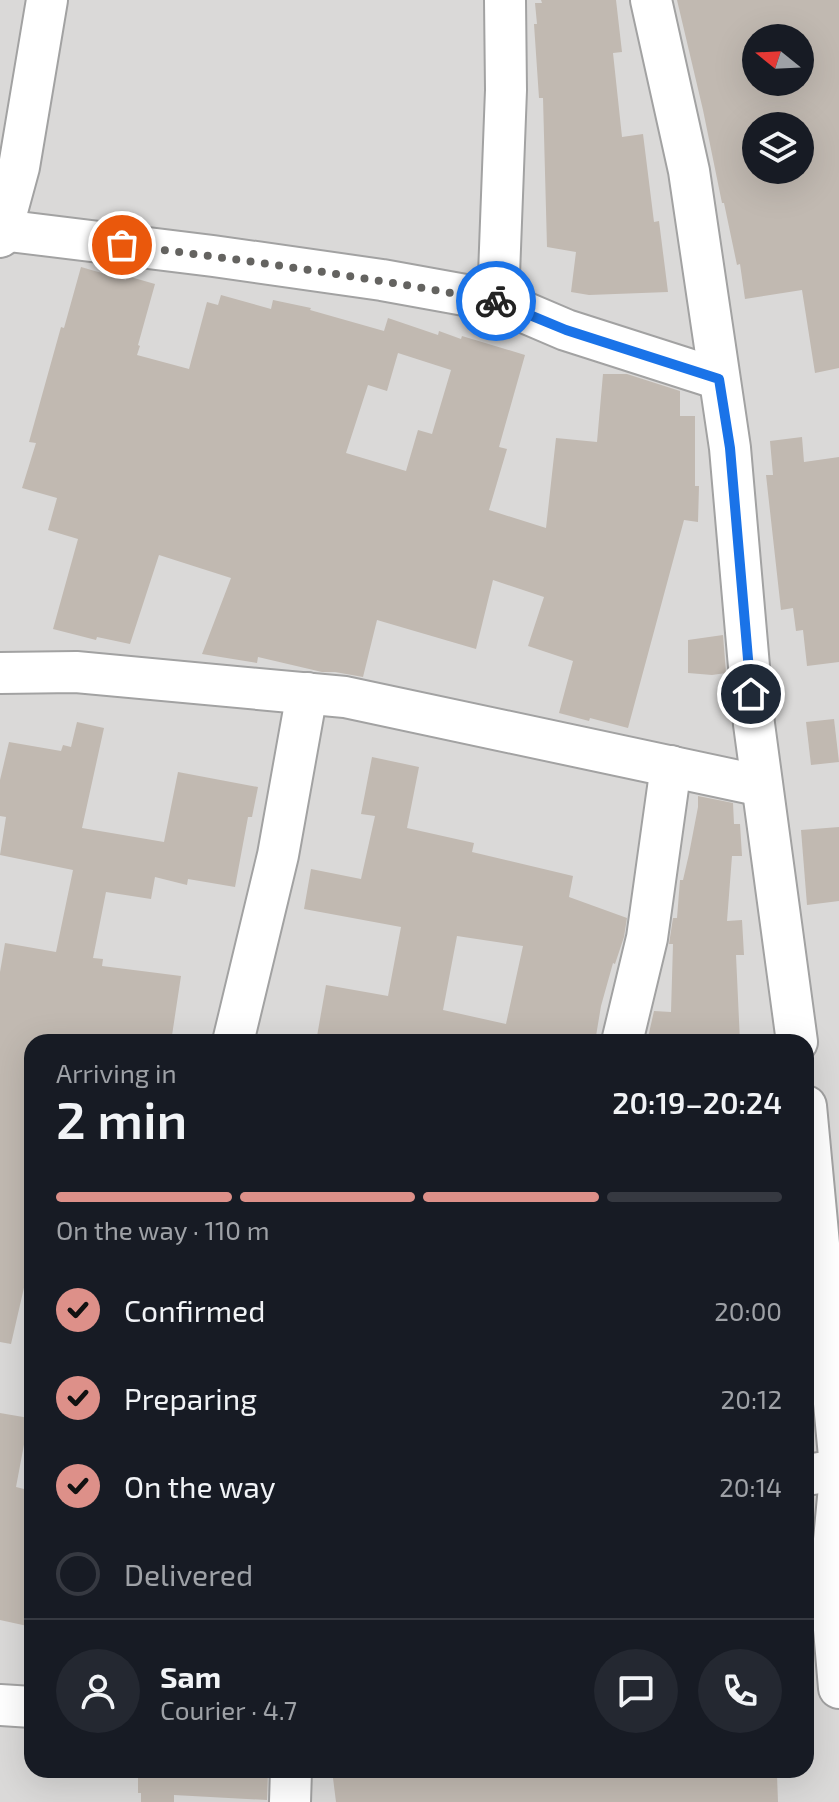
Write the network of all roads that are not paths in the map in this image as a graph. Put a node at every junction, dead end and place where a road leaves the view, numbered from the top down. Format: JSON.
{"nodes":[{"id":1,"x":47,"y":0,"type":"edge"},
{"id":2,"x":505,"y":0,"type":"edge"},
{"id":3,"x":651,"y":0,"type":"edge"},
{"id":4,"x":9,"y":166,"type":"edge"},
{"id":5,"x":1,"y":233,"type":"edge"},
{"id":6,"x":498,"y":301,"type":"junction"},
{"id":7,"x":719,"y":379,"type":"junction"},
{"id":8,"x":0,"y":673,"type":"edge"},
{"id":9,"x":307,"y":693,"type":"junction"},
{"id":10,"x":671,"y":766,"type":"junction"},
{"id":11,"x":762,"y":786,"type":"junction"},
{"id":12,"x":235,"y":1034,"type":"edge"},
{"id":13,"x":624,"y":1034,"type":"edge"},
{"id":14,"x":796,"y":1034,"type":"edge"},
{"id":15,"x":814,"y":1191,"type":"edge"},
{"id":16,"x":839,"y":1456,"type":"edge"},
{"id":17,"x":839,"y":1470,"type":"edge"},
{"id":18,"x":814,"y":1474,"type":"edge"},
{"id":19,"x":839,"y":1487,"type":"edge"},
{"id":20,"x":839,"y":1688,"type":"edge"},
{"id":21,"x":0,"y":1705,"type":"edge"},
{"id":22,"x":24,"y":1706,"type":"edge"},
{"id":23,"x":291,"y":1778,"type":"edge"},
{"id":24,"x":290,"y":1802,"type":"edge"}],
"edges":[{"from":1,"to":4,"type":"street"},
{"from":2,"to":6,"type":"street"},
{"from":3,"to":7,"type":"street"},
{"from":4,"to":5,"type":"street"},
{"from":5,"to":6,"type":"street"},
{"from":6,"to":7,"type":"street"},
{"from":7,"to":11,"type":"street"},
{"from":8,"to":9,"type":"street"},
{"from":9,"to":10,"type":"street"},
{"from":9,"to":12,"type":"street"},
{"from":10,"to":11,"type":"street"},
{"from":10,"to":13,"type":"street"},
{"from":11,"to":14,"type":"street"},
{"from":15,"to":16,"type":"street"},
{"from":17,"to":18,"type":"street"},
{"from":19,"to":20,"type":"street"},
{"from":21,"to":22,"type":"street"},
{"from":23,"to":24,"type":"street"}]}
